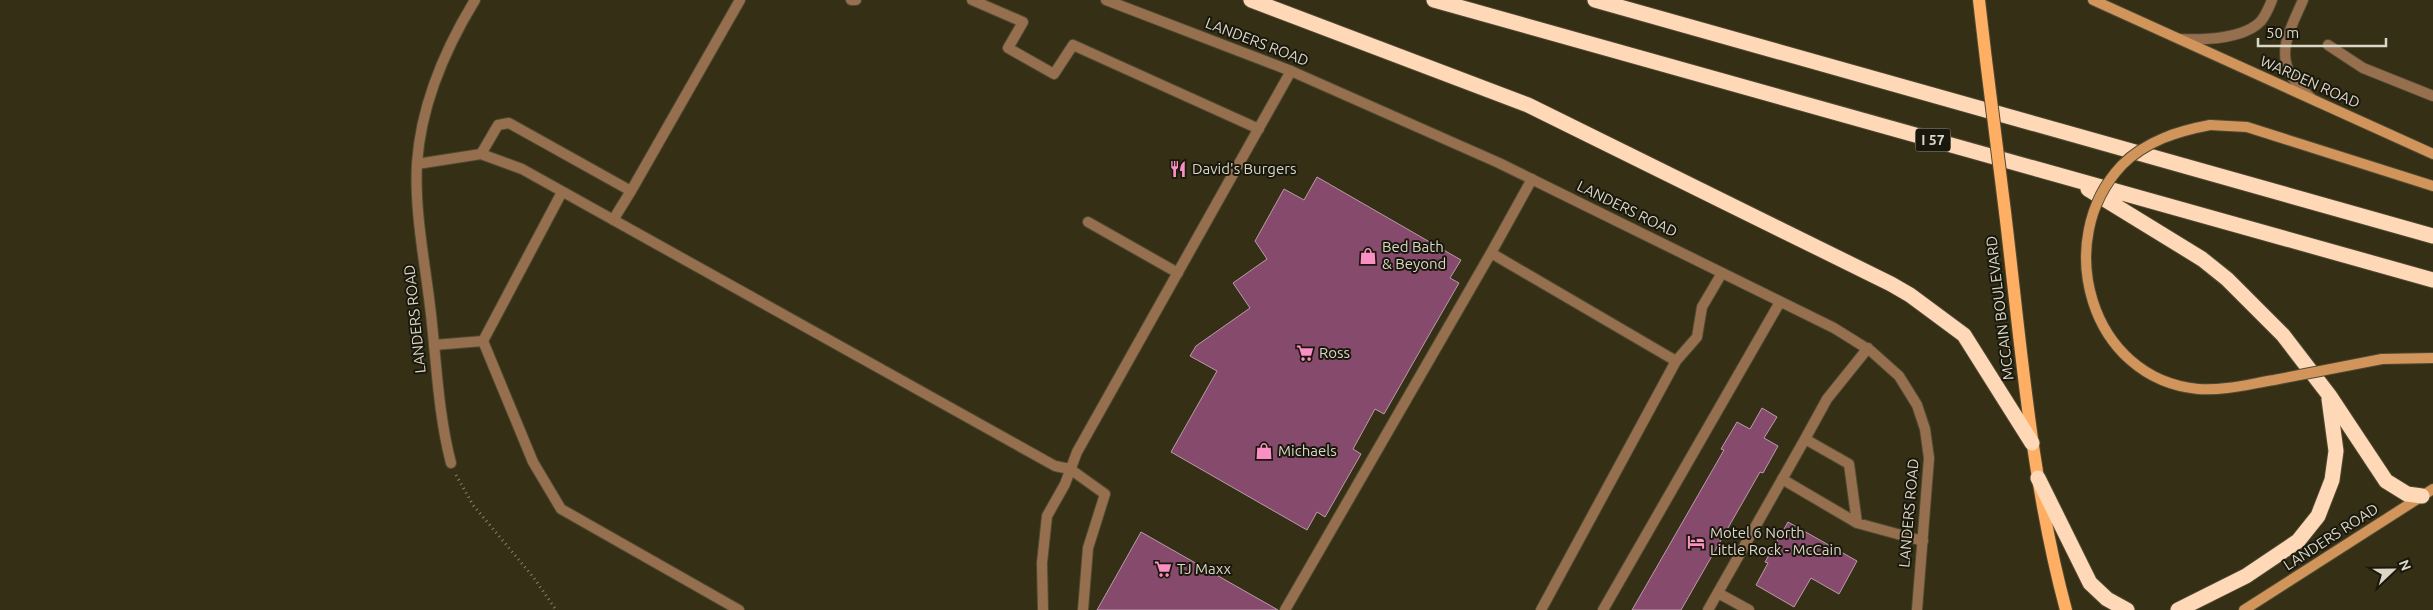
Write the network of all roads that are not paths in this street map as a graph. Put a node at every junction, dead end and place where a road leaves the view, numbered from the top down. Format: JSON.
{"nodes":[{"id":1,"x":474,"y":0,"type":"edge"},
{"id":2,"x":740,"y":0,"type":"edge"},
{"id":3,"x":851,"y":0,"type":"edge"},
{"id":4,"x":856,"y":0,"type":"edge"},
{"id":5,"x":972,"y":0,"type":"edge"},
{"id":6,"x":1106,"y":0,"type":"edge"},
{"id":7,"x":1251,"y":0,"type":"edge"},
{"id":8,"x":1434,"y":0,"type":"edge"},
{"id":9,"x":1595,"y":0,"type":"edge"},
{"id":10,"x":1979,"y":0,"type":"edge"},
{"id":11,"x":2093,"y":0,"type":"edge"},
{"id":12,"x":2272,"y":0,"type":"edge"},
{"id":13,"x":2303,"y":0,"type":"edge"},
{"id":14,"x":2179,"y":39,"type":"junction"},
{"id":15,"x":2328,"y":46,"type":"dead end"},
{"id":16,"x":1291,"y":71,"type":"junction"},
{"id":17,"x":2433,"y":96,"type":"edge"},
{"id":18,"x":2312,"y":99,"type":"junction"},
{"id":19,"x":1259,"y":129,"type":"junction"},
{"id":20,"x":481,"y":154,"type":"junction"},
{"id":21,"x":2433,"y":154,"type":"edge"},
{"id":22,"x":417,"y":164,"type":"junction"},
{"id":23,"x":1532,"y":179,"type":"junction"},
{"id":24,"x":2072,"y":179,"type":"junction"},
{"id":25,"x":2433,"y":186,"type":"edge"},
{"id":26,"x":631,"y":191,"type":"junction"},
{"id":27,"x":562,"y":192,"type":"junction"},
{"id":28,"x":613,"y":220,"type":"junction"},
{"id":29,"x":1088,"y":222,"type":"dead end"},
{"id":30,"x":2433,"y":236,"type":"edge"},
{"id":31,"x":1491,"y":253,"type":"junction"},
{"id":32,"x":1178,"y":273,"type":"junction"},
{"id":33,"x":1722,"y":273,"type":"junction"},
{"id":34,"x":2433,"y":280,"type":"edge"},
{"id":35,"x":1780,"y":302,"type":"junction"},
{"id":36,"x":483,"y":341,"type":"junction"},
{"id":37,"x":434,"y":345,"type":"junction"},
{"id":38,"x":1868,"y":348,"type":"junction"},
{"id":39,"x":2433,"y":358,"type":"edge"},
{"id":40,"x":1676,"y":362,"type":"junction"},
{"id":41,"x":2329,"y":395,"type":"junction"},
{"id":42,"x":1805,"y":439,"type":"junction"},
{"id":43,"x":2032,"y":443,"type":"junction"},
{"id":44,"x":451,"y":463,"type":"road end"},
{"id":45,"x":1070,"y":469,"type":"junction"},
{"id":46,"x":2038,"y":478,"type":"junction"},
{"id":47,"x":1782,"y":479,"type":"junction"},
{"id":48,"x":2427,"y":492,"type":"edge"},
{"id":49,"x":1857,"y":523,"type":"junction"},
{"id":50,"x":1923,"y":541,"type":"junction"},
{"id":51,"x":1718,"y":593,"type":"junction"},
{"id":52,"x":739,"y":610,"type":"edge"},
{"id":53,"x":1043,"y":610,"type":"edge"},
{"id":54,"x":1082,"y":610,"type":"edge"},
{"id":55,"x":1285,"y":610,"type":"edge"},
{"id":56,"x":1541,"y":610,"type":"edge"},
{"id":57,"x":1602,"y":610,"type":"edge"},
{"id":58,"x":1708,"y":610,"type":"edge"},
{"id":59,"x":1748,"y":610,"type":"edge"},
{"id":60,"x":1917,"y":610,"type":"edge"},
{"id":61,"x":2066,"y":610,"type":"edge"},
{"id":62,"x":2127,"y":610,"type":"edge"},
{"id":63,"x":2178,"y":610,"type":"edge"},
{"id":64,"x":2244,"y":610,"type":"edge"}],
"edges":[{"from":1,"to":22,"type":"street","name":"LANDERS ROAD"},
{"from":2,"to":26,"type":"street"},
{"from":3,"to":4,"type":"street"},
{"from":5,"to":19,"type":"street"},
{"from":6,"to":16,"type":"street","name":"LANDERS ROAD"},
{"from":7,"to":43,"type":"highway"},
{"from":8,"to":24,"type":"highway","number":"I 57"},
{"from":9,"to":30,"type":"highway"},
{"from":10,"to":43,"type":"main road","name":"MCCAIN BOULEVARD","bridge":true},
{"from":11,"to":14,"type":"main road","name":"WARDEN ROAD"},
{"from":12,"to":14,"type":"street"},
{"from":13,"to":18,"type":"street"},
{"from":14,"to":18,"type":"main road","name":"WARDEN ROAD"},
{"from":15,"to":17,"type":"street"},
{"from":16,"to":19,"type":"street"},
{"from":16,"to":23,"type":"street","name":"LANDERS ROAD"},
{"from":18,"to":21,"type":"main road","name":"WARDEN ROAD"},
{"from":19,"to":32,"type":"street"},
{"from":20,"to":22,"type":"street"},
{"from":20,"to":26,"type":"street"},
{"from":20,"to":27,"type":"street"},
{"from":22,"to":37,"type":"street","name":"LANDERS ROAD"},
{"from":23,"to":31,"type":"street"},
{"from":23,"to":33,"type":"street","name":"LANDERS ROAD"},
{"from":24,"to":34,"type":"highway","number":"I 57"},
{"from":24,"to":41,"type":"highway"},
{"from":25,"to":39,"type":"main road","bridge":true},
{"from":26,"to":28,"type":"street"},
{"from":27,"to":28,"type":"street"},
{"from":27,"to":36,"type":"street"},
{"from":28,"to":45,"type":"street"},
{"from":29,"to":32,"type":"street"},
{"from":31,"to":40,"type":"street"},
{"from":31,"to":55,"type":"street"},
{"from":32,"to":45,"type":"street"},
{"from":33,"to":35,"type":"street","name":"LANDERS ROAD"},
{"from":33,"to":40,"type":"street"},
{"from":35,"to":38,"type":"street","name":"LANDERS ROAD"},
{"from":35,"to":57,"type":"street"},
{"from":36,"to":37,"type":"street"},
{"from":36,"to":52,"type":"street"},
{"from":37,"to":44,"type":"street","name":"LANDERS ROAD"},
{"from":38,"to":42,"type":"street"},
{"from":38,"to":50,"type":"street","name":"LANDERS ROAD"},
{"from":40,"to":56,"type":"street"},
{"from":41,"to":48,"type":"highway"},
{"from":41,"to":63,"type":"highway"},
{"from":42,"to":47,"type":"street"},
{"from":42,"to":49,"type":"street"},
{"from":43,"to":46,"type":"main road","name":"MCCAIN BOULEVARD"},
{"from":45,"to":53,"type":"street"},
{"from":45,"to":54,"type":"street"},
{"from":46,"to":61,"type":"main road","name":"MCCAIN BOULEVARD"},
{"from":46,"to":62,"type":"highway"},
{"from":47,"to":49,"type":"street"},
{"from":47,"to":51,"type":"street"},
{"from":48,"to":64,"type":"main road","name":"LANDERS ROAD"},
{"from":49,"to":50,"type":"street"},
{"from":50,"to":60,"type":"street","name":"LANDERS ROAD"},
{"from":51,"to":58,"type":"street"},
{"from":51,"to":59,"type":"street"}]}
